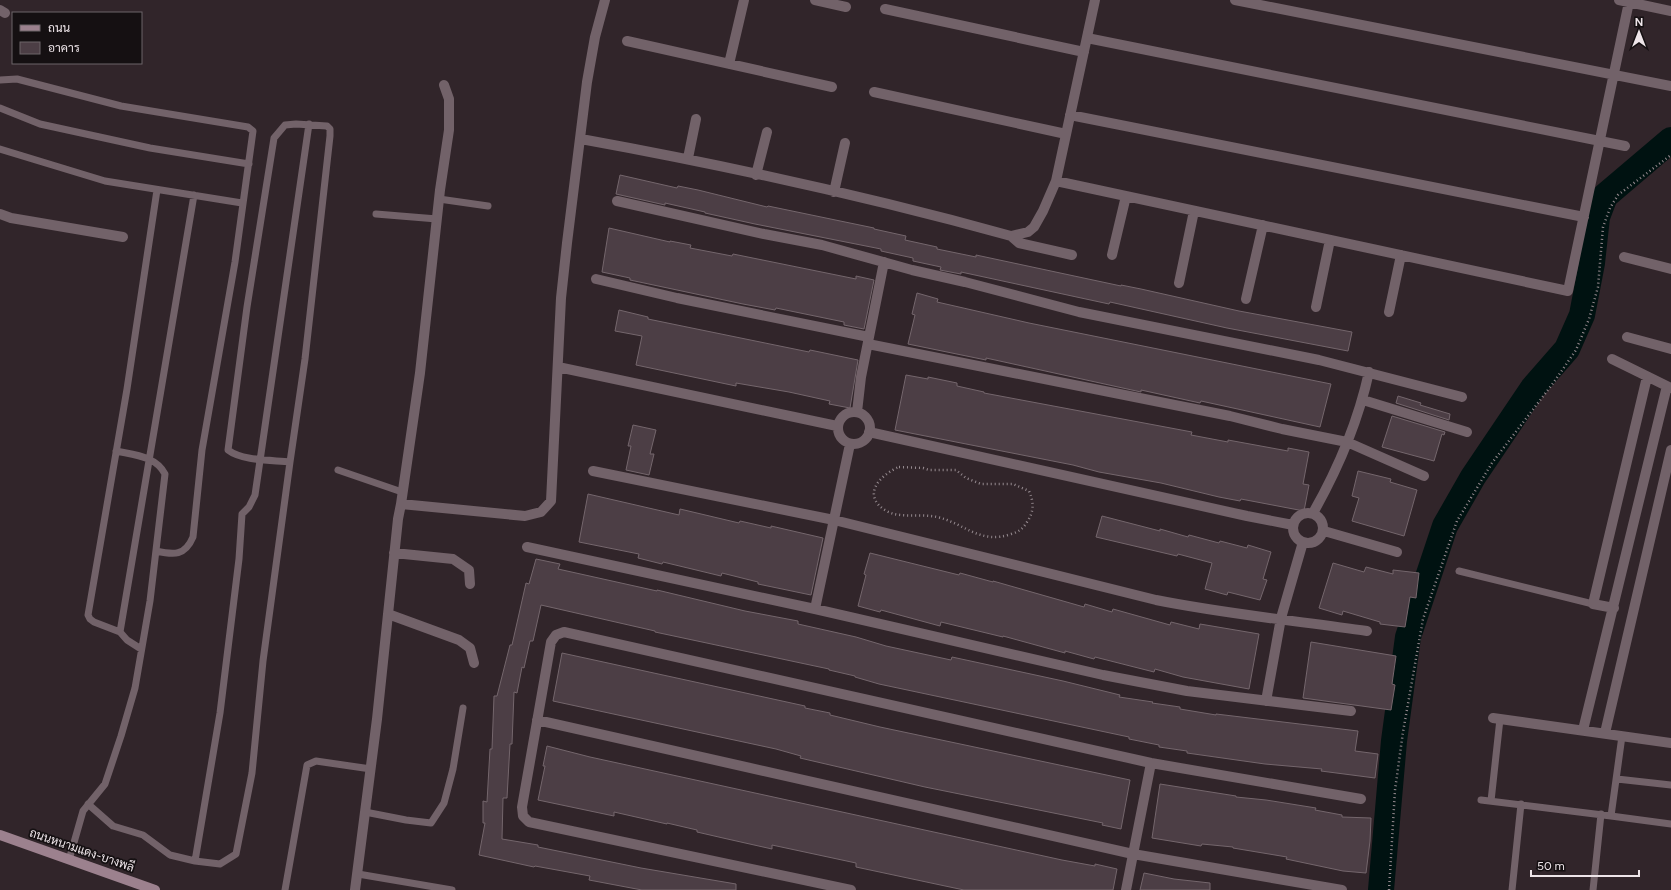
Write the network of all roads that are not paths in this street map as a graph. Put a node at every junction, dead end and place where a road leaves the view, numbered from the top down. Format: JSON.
{"nodes":[{"id":1,"x":605,"y":0,"type":"edge"},
{"id":2,"x":744,"y":0,"type":"edge"},
{"id":3,"x":815,"y":0,"type":"edge"},
{"id":4,"x":1095,"y":0,"type":"edge"},
{"id":5,"x":1235,"y":0,"type":"edge"},
{"id":6,"x":1618,"y":0,"type":"edge"},
{"id":7,"x":1629,"y":2,"type":"junction"},
{"id":8,"x":846,"y":7,"type":"dead end"},
{"id":9,"x":885,"y":9,"type":"dead end"},
{"id":10,"x":1671,"y":11,"type":"edge"},
{"id":11,"x":1087,"y":38,"type":"junction"},
{"id":12,"x":627,"y":41,"type":"dead end"},
{"id":13,"x":1084,"y":52,"type":"junction"},
{"id":14,"x":729,"y":64,"type":"junction"},
{"id":15,"x":1614,"y":74,"type":"junction"},
{"id":16,"x":0,"y":80,"type":"edge"},
{"id":17,"x":444,"y":85,"type":"dead end"},
{"id":18,"x":1671,"y":86,"type":"edge"},
{"id":19,"x":832,"y":87,"type":"dead end"},
{"id":20,"x":874,"y":92,"type":"dead end"},
{"id":21,"x":0,"y":108,"type":"edge"},
{"id":22,"x":1070,"y":115,"type":"junction"},
{"id":23,"x":696,"y":119,"type":"dead end"},
{"id":24,"x":309,"y":124,"type":"junction"},
{"id":25,"x":767,"y":132,"type":"dead end"},
{"id":26,"x":1066,"y":134,"type":"junction"},
{"id":27,"x":581,"y":139,"type":"junction"},
{"id":28,"x":1600,"y":140,"type":"junction"},
{"id":29,"x":846,"y":143,"type":"dead end"},
{"id":30,"x":1625,"y":146,"type":"dead end"},
{"id":31,"x":0,"y":149,"type":"edge"},
{"id":32,"x":688,"y":158,"type":"junction"},
{"id":33,"x":249,"y":164,"type":"junction"},
{"id":34,"x":756,"y":175,"type":"junction"},
{"id":35,"x":1056,"y":181,"type":"junction"},
{"id":36,"x":157,"y":190,"type":"junction"},
{"id":37,"x":834,"y":192,"type":"junction"},
{"id":38,"x":194,"y":194,"type":"junction"},
{"id":39,"x":1126,"y":196,"type":"junction"},
{"id":40,"x":439,"y":199,"type":"junction"},
{"id":41,"x":617,"y":201,"type":"dead end"},
{"id":42,"x":242,"y":203,"type":"junction"},
{"id":43,"x":488,"y":206,"type":"dead end"},
{"id":44,"x":1194,"y":211,"type":"junction"},
{"id":45,"x":0,"y":214,"type":"edge"},
{"id":46,"x":376,"y":214,"type":"dead end"},
{"id":47,"x":1584,"y":217,"type":"junction"},
{"id":48,"x":437,"y":219,"type":"junction"},
{"id":49,"x":1263,"y":225,"type":"junction"},
{"id":50,"x":1011,"y":236,"type":"junction"},
{"id":51,"x":123,"y":237,"type":"dead end"},
{"id":52,"x":1330,"y":240,"type":"junction"},
{"id":53,"x":1072,"y":255,"type":"dead end"},
{"id":54,"x":1112,"y":255,"type":"dead end"},
{"id":55,"x":1401,"y":255,"type":"junction"},
{"id":56,"x":1624,"y":257,"type":"dead end"},
{"id":57,"x":884,"y":262,"type":"junction"},
{"id":58,"x":1671,"y":269,"type":"edge"},
{"id":59,"x":596,"y":279,"type":"dead end"},
{"id":60,"x":1179,"y":284,"type":"dead end"},
{"id":61,"x":1246,"y":298,"type":"dead end"},
{"id":62,"x":1316,"y":307,"type":"dead end"},
{"id":63,"x":1389,"y":312,"type":"dead end"},
{"id":64,"x":1627,"y":337,"type":"dead end"},
{"id":65,"x":868,"y":341,"type":"junction"},
{"id":66,"x":1671,"y":349,"type":"edge"},
{"id":67,"x":1612,"y":359,"type":"dead end"},
{"id":68,"x":558,"y":367,"type":"junction"},
{"id":69,"x":1369,"y":372,"type":"junction"},
{"id":70,"x":1647,"y":377,"type":"junction"},
{"id":71,"x":1669,"y":387,"type":"edge"},
{"id":72,"x":1462,"y":397,"type":"dead end"},
{"id":73,"x":1363,"y":400,"type":"junction"},
{"id":74,"x":857,"y":412,"type":"junction"},
{"id":75,"x":837,"y":426,"type":"junction"},
{"id":76,"x":869,"y":432,"type":"junction"},
{"id":77,"x":1467,"y":432,"type":"dead end"},
{"id":78,"x":1347,"y":442,"type":"junction"},
{"id":79,"x":850,"y":444,"type":"junction"},
{"id":80,"x":1671,"y":450,"type":"edge"},
{"id":81,"x":116,"y":451,"type":"junction"},
{"id":82,"x":149,"y":459,"type":"junction"},
{"id":83,"x":261,"y":459,"type":"junction"},
{"id":84,"x":290,"y":462,"type":"junction"},
{"id":85,"x":338,"y":470,"type":"dead end"},
{"id":86,"x":593,"y":471,"type":"dead end"},
{"id":87,"x":1424,"y":476,"type":"dead end"},
{"id":88,"x":402,"y":492,"type":"junction"},
{"id":89,"x":401,"y":504,"type":"junction"},
{"id":90,"x":1313,"y":513,"type":"junction"},
{"id":91,"x":834,"y":520,"type":"junction"},
{"id":92,"x":1293,"y":525,"type":"junction"},
{"id":93,"x":1324,"y":531,"type":"junction"},
{"id":94,"x":1302,"y":542,"type":"junction"},
{"id":95,"x":526,"y":547,"type":"dead end"},
{"id":96,"x":156,"y":551,"type":"junction"},
{"id":97,"x":1397,"y":552,"type":"dead end"},
{"id":98,"x":394,"y":553,"type":"junction"},
{"id":99,"x":1459,"y":571,"type":"dead end"},
{"id":100,"x":470,"y":584,"type":"dead end"},
{"id":101,"x":1593,"y":604,"type":"junction"},
{"id":102,"x":1614,"y":608,"type":"junction"},
{"id":103,"x":815,"y":609,"type":"junction"},
{"id":104,"x":388,"y":614,"type":"junction"},
{"id":105,"x":1281,"y":618,"type":"junction"},
{"id":106,"x":1367,"y":631,"type":"dead end"},
{"id":107,"x":120,"y":632,"type":"junction"},
{"id":108,"x":142,"y":649,"type":"junction"},
{"id":109,"x":474,"y":663,"type":"dead end"},
{"id":110,"x":1266,"y":701,"type":"junction"},
{"id":111,"x":463,"y":708,"type":"dead end"},
{"id":112,"x":1351,"y":711,"type":"dead end"},
{"id":113,"x":1496,"y":718,"type":"joint"},
{"id":114,"x":537,"y":720,"type":"junction"},
{"id":115,"x":1583,"y":730,"type":"junction"},
{"id":116,"x":1605,"y":733,"type":"junction"},
{"id":117,"x":1622,"y":736,"type":"junction"},
{"id":118,"x":1671,"y":743,"type":"edge"},
{"id":119,"x":1151,"y":763,"type":"junction"},
{"id":120,"x":371,"y":769,"type":"junction"},
{"id":121,"x":1617,"y":779,"type":"junction"},
{"id":122,"x":1671,"y":785,"type":"edge"},
{"id":123,"x":1361,"y":799,"type":"dead end"},
{"id":124,"x":1481,"y":800,"type":"dead end"},
{"id":125,"x":1491,"y":801,"type":"junction"},
{"id":126,"x":88,"y":804,"type":"junction"},
{"id":127,"x":1521,"y":804,"type":"junction"},
{"id":128,"x":366,"y":812,"type":"junction"},
{"id":129,"x":1601,"y":814,"type":"junction"},
{"id":130,"x":1611,"y":816,"type":"junction"},
{"id":131,"x":1671,"y":824,"type":"edge"},
{"id":132,"x":0,"y":835,"type":"edge"},
{"id":133,"x":1133,"y":854,"type":"junction"},
{"id":134,"x":69,"y":860,"type":"junction"},
{"id":135,"x":195,"y":861,"type":"junction"},
{"id":136,"x":358,"y":874,"type":"junction"},
{"id":137,"x":411,"y":887,"type":"edge"},
{"id":138,"x":155,"y":890,"type":"edge"},
{"id":139,"x":285,"y":890,"type":"edge"},
{"id":140,"x":356,"y":890,"type":"edge"},
{"id":141,"x":452,"y":890,"type":"edge"},
{"id":142,"x":851,"y":890,"type":"edge"},
{"id":143,"x":1126,"y":890,"type":"edge"},
{"id":144,"x":1342,"y":890,"type":"edge"},
{"id":145,"x":1512,"y":890,"type":"edge"},
{"id":146,"x":1593,"y":890,"type":"edge"}],
"edges":[{"from":1,"to":27,"type":"street"},
{"from":2,"to":14,"type":"street"},
{"from":3,"to":8,"type":"street"},
{"from":4,"to":11,"type":"street"},
{"from":5,"to":15,"type":"street"},
{"from":6,"to":7,"type":"street"},
{"from":7,"to":10,"type":"street"},
{"from":7,"to":15,"type":"street"},
{"from":9,"to":13,"type":"street"},
{"from":11,"to":13,"type":"street"},
{"from":11,"to":28,"type":"street"},
{"from":12,"to":14,"type":"street"},
{"from":13,"to":22,"type":"street"},
{"from":14,"to":19,"type":"street"},
{"from":15,"to":18,"type":"street"},
{"from":15,"to":28,"type":"street"},
{"from":16,"to":33,"type":"lane"},
{"from":17,"to":40,"type":"street"},
{"from":20,"to":26,"type":"street"},
{"from":21,"to":33,"type":"lane"},
{"from":22,"to":26,"type":"street"},
{"from":22,"to":47,"type":"street"},
{"from":23,"to":32,"type":"street"},
{"from":24,"to":83,"type":"lane"},
{"from":24,"to":83,"type":"lane"},
{"from":24,"to":84,"type":"lane"},
{"from":25,"to":34,"type":"street"},
{"from":26,"to":35,"type":"street"},
{"from":27,"to":32,"type":"street"},
{"from":27,"to":68,"type":"street"},
{"from":28,"to":30,"type":"street"},
{"from":28,"to":47,"type":"street"},
{"from":29,"to":37,"type":"street"},
{"from":31,"to":36,"type":"lane"},
{"from":32,"to":34,"type":"street"},
{"from":33,"to":42,"type":"lane"},
{"from":34,"to":37,"type":"street"},
{"from":35,"to":39,"type":"street"},
{"from":35,"to":50,"type":"street"},
{"from":36,"to":38,"type":"lane"},
{"from":36,"to":81,"type":"lane"},
{"from":37,"to":50,"type":"street"},
{"from":38,"to":42,"type":"lane"},
{"from":38,"to":82,"type":"lane"},
{"from":39,"to":44,"type":"street"},
{"from":39,"to":54,"type":"street"},
{"from":40,"to":43,"type":"lane"},
{"from":40,"to":48,"type":"street"},
{"from":41,"to":57,"type":"street"},
{"from":42,"to":96,"type":"lane"},
{"from":44,"to":49,"type":"street"},
{"from":44,"to":60,"type":"street"},
{"from":45,"to":51,"type":"street"},
{"from":46,"to":48,"type":"lane"},
{"from":47,"to":55,"type":"street"},
{"from":48,"to":88,"type":"street"},
{"from":49,"to":52,"type":"street"},
{"from":49,"to":61,"type":"street"},
{"from":50,"to":53,"type":"street"},
{"from":52,"to":55,"type":"street"},
{"from":52,"to":62,"type":"street"},
{"from":55,"to":63,"type":"street"},
{"from":56,"to":58,"type":"street"},
{"from":57,"to":65,"type":"street"},
{"from":57,"to":69,"type":"street"},
{"from":59,"to":65,"type":"street"},
{"from":64,"to":66,"type":"street"},
{"from":65,"to":74,"type":"street"},
{"from":65,"to":78,"type":"street"},
{"from":67,"to":70,"type":"street"},
{"from":68,"to":75,"type":"street"},
{"from":68,"to":89,"type":"street"},
{"from":69,"to":72,"type":"street"},
{"from":69,"to":73,"type":"street"},
{"from":70,"to":71,"type":"street"},
{"from":70,"to":101,"type":"street"},
{"from":71,"to":102,"type":"street"},
{"from":73,"to":77,"type":"street"},
{"from":73,"to":78,"type":"street"},
{"from":74,"to":75,"type":"street"},
{"from":74,"to":76,"type":"street"},
{"from":75,"to":79,"type":"street"},
{"from":76,"to":79,"type":"street"},
{"from":76,"to":92,"type":"street"},
{"from":78,"to":87,"type":"street"},
{"from":78,"to":90,"type":"street"},
{"from":79,"to":91,"type":"street"},
{"from":80,"to":116,"type":"street"},
{"from":81,"to":82,"type":"lane"},
{"from":81,"to":107,"type":"lane"},
{"from":82,"to":96,"type":"lane"},
{"from":82,"to":107,"type":"lane"},
{"from":83,"to":84,"type":"lane"},
{"from":83,"to":135,"type":"lane"},
{"from":84,"to":135,"type":"lane"},
{"from":85,"to":88,"type":"lane"},
{"from":86,"to":91,"type":"street"},
{"from":88,"to":89,"type":"street"},
{"from":89,"to":98,"type":"street"},
{"from":90,"to":92,"type":"street"},
{"from":90,"to":93,"type":"street"},
{"from":91,"to":103,"type":"street"},
{"from":91,"to":105,"type":"street"},
{"from":92,"to":94,"type":"street"},
{"from":93,"to":94,"type":"street"},
{"from":93,"to":97,"type":"street"},
{"from":94,"to":105,"type":"street"},
{"from":95,"to":103,"type":"street"},
{"from":96,"to":108,"type":"lane"},
{"from":98,"to":100,"type":"street"},
{"from":98,"to":104,"type":"street"},
{"from":99,"to":101,"type":"lane"},
{"from":101,"to":102,"type":"street"},
{"from":102,"to":115,"type":"street"},
{"from":103,"to":110,"type":"street"},
{"from":104,"to":109,"type":"street"},
{"from":104,"to":120,"type":"street"},
{"from":105,"to":106,"type":"street"},
{"from":105,"to":110,"type":"street"},
{"from":107,"to":108,"type":"lane"},
{"from":108,"to":126,"type":"lane"},
{"from":110,"to":112,"type":"street"},
{"from":111,"to":128,"type":"lane"},
{"from":113,"to":115,"type":"street"},
{"from":113,"to":125,"type":"lane"},
{"from":114,"to":119,"type":"street"},
{"from":114,"to":133,"type":"street"},
{"from":114,"to":142,"type":"street"},
{"from":115,"to":116,"type":"street"},
{"from":116,"to":117,"type":"street"},
{"from":117,"to":118,"type":"street"},
{"from":117,"to":121,"type":"lane"},
{"from":119,"to":123,"type":"street"},
{"from":119,"to":133,"type":"street"},
{"from":120,"to":128,"type":"street"},
{"from":120,"to":139,"type":"lane"},
{"from":121,"to":122,"type":"lane"},
{"from":121,"to":130,"type":"lane"},
{"from":124,"to":125,"type":"lane"},
{"from":125,"to":127,"type":"lane"},
{"from":126,"to":134,"type":"lane"},
{"from":126,"to":135,"type":"lane"},
{"from":127,"to":129,"type":"lane"},
{"from":127,"to":145,"type":"lane"},
{"from":128,"to":136,"type":"street"},
{"from":129,"to":130,"type":"lane"},
{"from":129,"to":146,"type":"lane"},
{"from":130,"to":131,"type":"lane"},
{"from":132,"to":134,"type":"main road","name":"ถนนหนามแดง-บางพลี"},
{"from":133,"to":143,"type":"street"},
{"from":133,"to":144,"type":"street"},
{"from":134,"to":138,"type":"main road","name":"ถนนหนามแดง-บางพลี"},
{"from":136,"to":137,"type":"lane"},
{"from":136,"to":140,"type":"street"},
{"from":137,"to":141,"type":"lane"}]}
